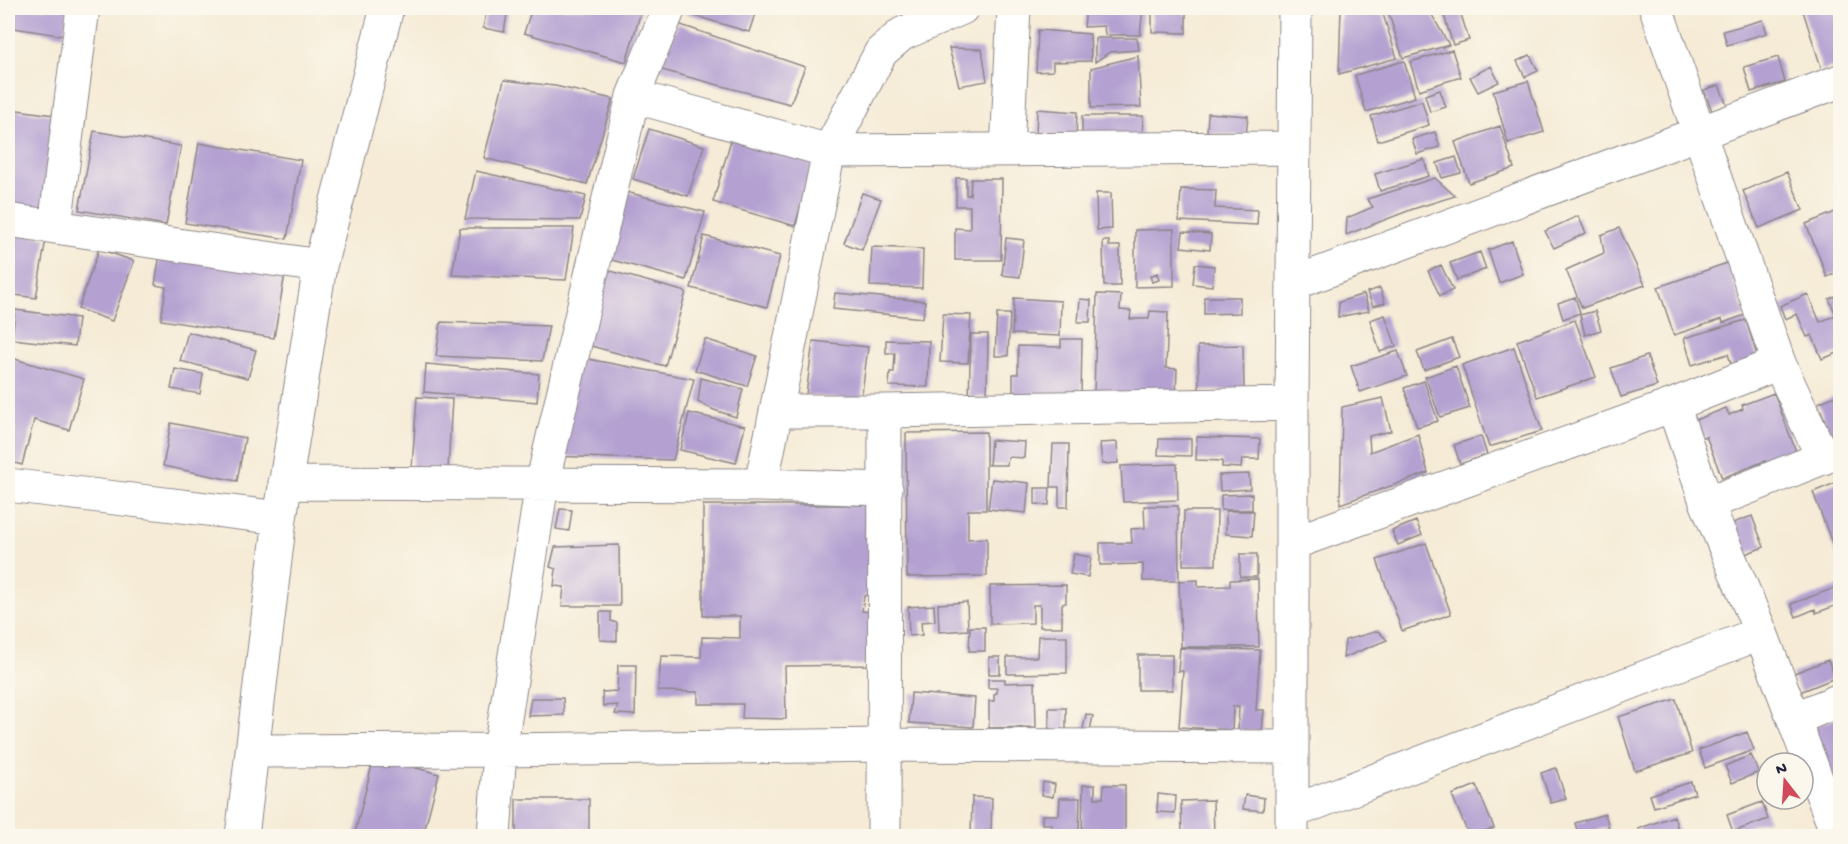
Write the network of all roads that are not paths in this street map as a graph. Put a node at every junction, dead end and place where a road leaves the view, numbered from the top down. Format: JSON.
{"nodes":[{"id":1,"x":83,"y":8,"type":"edge"},
{"id":2,"x":387,"y":8,"type":"edge"},
{"id":3,"x":669,"y":8,"type":"edge"},
{"id":4,"x":962,"y":8,"type":"edge"},
{"id":5,"x":1014,"y":8,"type":"edge"},
{"id":6,"x":1295,"y":8,"type":"edge"},
{"id":7,"x":1656,"y":8,"type":"edge"},
{"id":8,"x":1840,"y":81,"type":"edge"},
{"id":9,"x":633,"y":96,"type":"junction"},
{"id":10,"x":1701,"y":132,"type":"junction"},
{"id":11,"x":1294,"y":148,"type":"junction"},
{"id":12,"x":1006,"y":150,"type":"junction"},
{"id":13,"x":829,"y":151,"type":"junction"},
{"id":14,"x":8,"y":220,"type":"edge"},
{"id":15,"x":55,"y":226,"type":"junction"},
{"id":16,"x":320,"y":266,"type":"junction"},
{"id":17,"x":1294,"y":283,"type":"junction"},
{"id":18,"x":1779,"y":363,"type":"junction"},
{"id":19,"x":1292,"y":404,"type":"junction"},
{"id":20,"x":1673,"y":405,"type":"junction"},
{"id":21,"x":777,"y":411,"type":"junction"},
{"id":22,"x":885,"y":411,"type":"junction"},
{"id":23,"x":1832,"y":454,"type":"edge"},
{"id":24,"x":285,"y":483,"type":"junction"},
{"id":25,"x":542,"y":484,"type":"junction"},
{"id":26,"x":8,"y":485,"type":"edge"},
{"id":27,"x":761,"y":485,"type":"junction"},
{"id":28,"x":886,"y":489,"type":"junction"},
{"id":29,"x":1707,"y":504,"type":"junction"},
{"id":30,"x":280,"y":518,"type":"junction"},
{"id":31,"x":1293,"y":543,"type":"junction"},
{"id":32,"x":1761,"y":633,"type":"junction"},
{"id":33,"x":1840,"y":700,"type":"edge"},
{"id":34,"x":1794,"y":719,"type":"junction"},
{"id":35,"x":884,"y":745,"type":"junction"},
{"id":36,"x":1292,"y":747,"type":"junction"},
{"id":37,"x":252,"y":750,"type":"junction"},
{"id":38,"x":500,"y":750,"type":"junction"},
{"id":39,"x":1292,"y":824,"type":"edge"},
{"id":40,"x":242,"y":837,"type":"edge"},
{"id":41,"x":494,"y":837,"type":"edge"},
{"id":42,"x":884,"y":837,"type":"edge"},
{"id":43,"x":1838,"y":837,"type":"edge"}],
"edges":[{"from":1,"to":15,"type":"street"},
{"from":2,"to":16,"type":"street"},
{"from":3,"to":9,"type":"street"},
{"from":4,"to":13,"type":"street"},
{"from":5,"to":12,"type":"street"},
{"from":6,"to":11,"type":"street"},
{"from":7,"to":10,"type":"street"},
{"from":8,"to":10,"type":"street"},
{"from":9,"to":13,"type":"street"},
{"from":9,"to":25,"type":"street"},
{"from":10,"to":17,"type":"street"},
{"from":10,"to":18,"type":"street"},
{"from":11,"to":12,"type":"street"},
{"from":11,"to":17,"type":"street"},
{"from":12,"to":13,"type":"street"},
{"from":13,"to":21,"type":"street"},
{"from":14,"to":15,"type":"street"},
{"from":15,"to":16,"type":"street"},
{"from":16,"to":24,"type":"street"},
{"from":17,"to":19,"type":"street"},
{"from":18,"to":20,"type":"street"},
{"from":18,"to":23,"type":"street"},
{"from":19,"to":22,"type":"street"},
{"from":19,"to":31,"type":"street"},
{"from":20,"to":29,"type":"street"},
{"from":20,"to":31,"type":"street"},
{"from":21,"to":22,"type":"street"},
{"from":21,"to":27,"type":"street"},
{"from":22,"to":28,"type":"street"},
{"from":23,"to":29,"type":"street"},
{"from":24,"to":25,"type":"street"},
{"from":24,"to":30,"type":"street"},
{"from":25,"to":27,"type":"street"},
{"from":25,"to":38,"type":"street"},
{"from":26,"to":30,"type":"street"},
{"from":27,"to":28,"type":"street"},
{"from":28,"to":35,"type":"street"},
{"from":29,"to":32,"type":"street"},
{"from":30,"to":37,"type":"street"},
{"from":31,"to":36,"type":"street"},
{"from":32,"to":34,"type":"street"},
{"from":32,"to":39,"type":"street"},
{"from":33,"to":34,"type":"street"},
{"from":34,"to":43,"type":"street"},
{"from":35,"to":36,"type":"street"},
{"from":35,"to":38,"type":"street"},
{"from":35,"to":42,"type":"street"},
{"from":36,"to":39,"type":"street"},
{"from":37,"to":38,"type":"street"},
{"from":37,"to":40,"type":"street"},
{"from":38,"to":41,"type":"street"}]}
